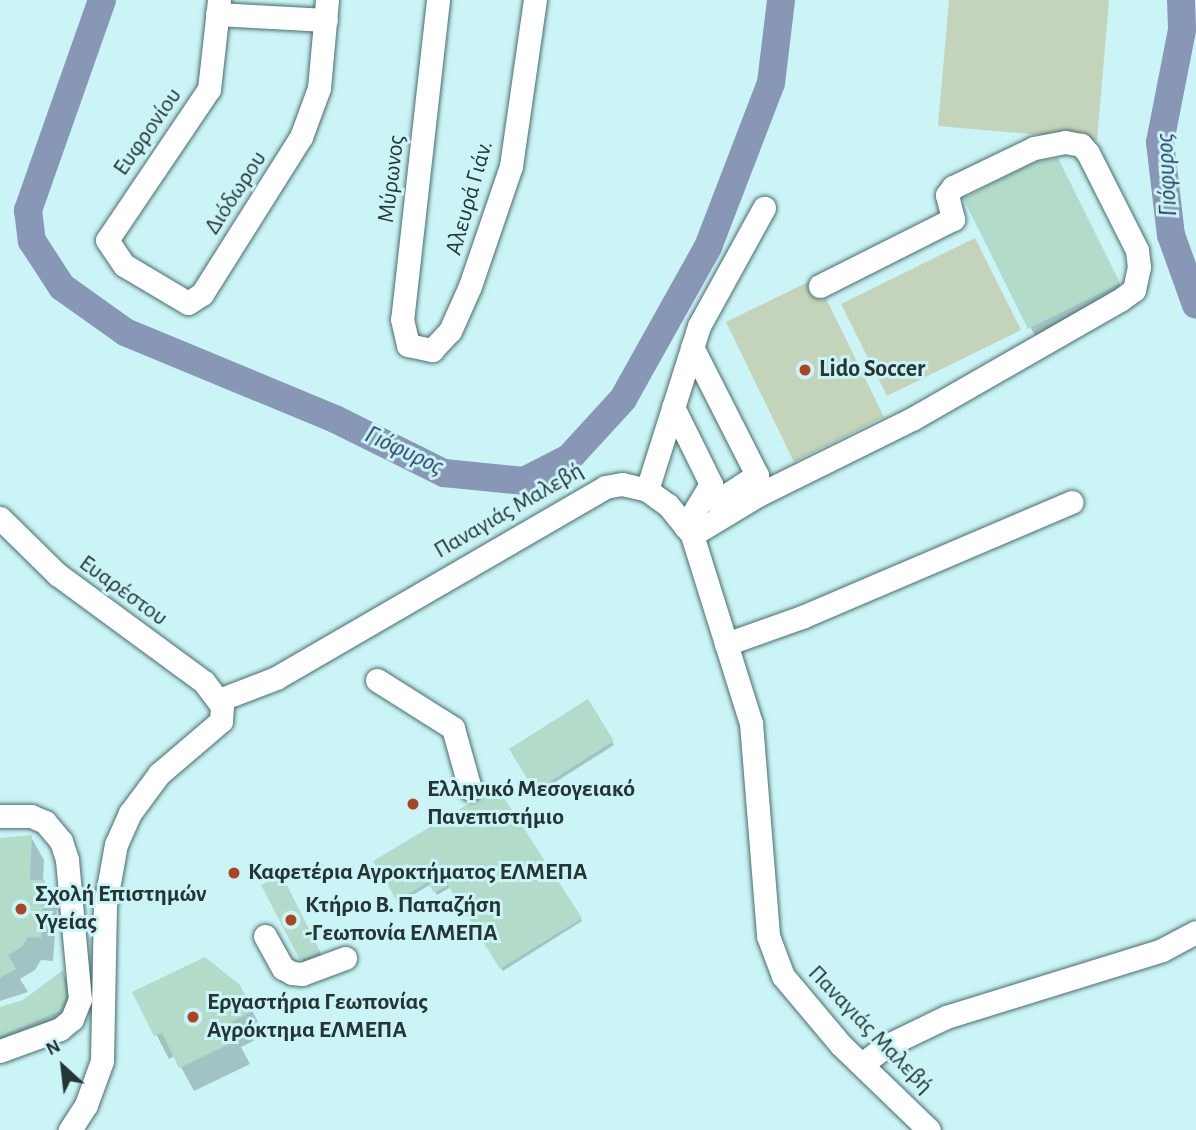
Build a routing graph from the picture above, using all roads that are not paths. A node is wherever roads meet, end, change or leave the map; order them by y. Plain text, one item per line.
1 (438, 0) edge
2 (535, 0) edge
3 (218, 7) edge
4 (327, 10) edge
5 (764, 208) dead end
6 (107, 245) joint
7 (820, 286) dead end
8 (692, 347) junction
9 (426, 350) joint
10 (673, 407) junction
11 (711, 484) junction
12 (647, 490) junction
13 (1071, 502) dead end
14 (0, 518) edge
15 (689, 531) junction
16 (726, 644) junction
17 (376, 680) dead end
18 (219, 700) junction
19 (470, 789) dead end
20 (0, 816) edge
21 (71, 901) junction
22 (105, 905) junction
23 (1196, 932) edge
24 (265, 936) dead end
25 (345, 958) dead end
26 (0, 1051) edge
27 (862, 1064) junction
28 (70, 1130) edge
29 (929, 1130) edge

1 - 9 street, Μύρωνος
2 - 9 street, Αλευρά Γιάν.
3 - 4 street
3 - 6 street, Ευφρονίου
4 - 6 street, Διόδωρου
5 - 8 street
7 - 15 street
8 - 10 street
8 - 11 street
10 - 11 street
10 - 12 street
11 - 15 street
12 - 15 street, Παναγιάς Μαλεβή
12 - 18 street, Παναγιάς Μαλεβή
13 - 16 street
14 - 18 street, Ευαρέστου
15 - 16 street, Παναγιάς Μαλεβή
16 - 27 street, Παναγιάς Μαλεβή
17 - 19 street
18 - 22 street
20 - 21 street
21 - 22 street
21 - 26 street
22 - 28 street
23 - 27 street
24 - 25 street
27 - 29 street, Παναγιάς Μαλεβή

